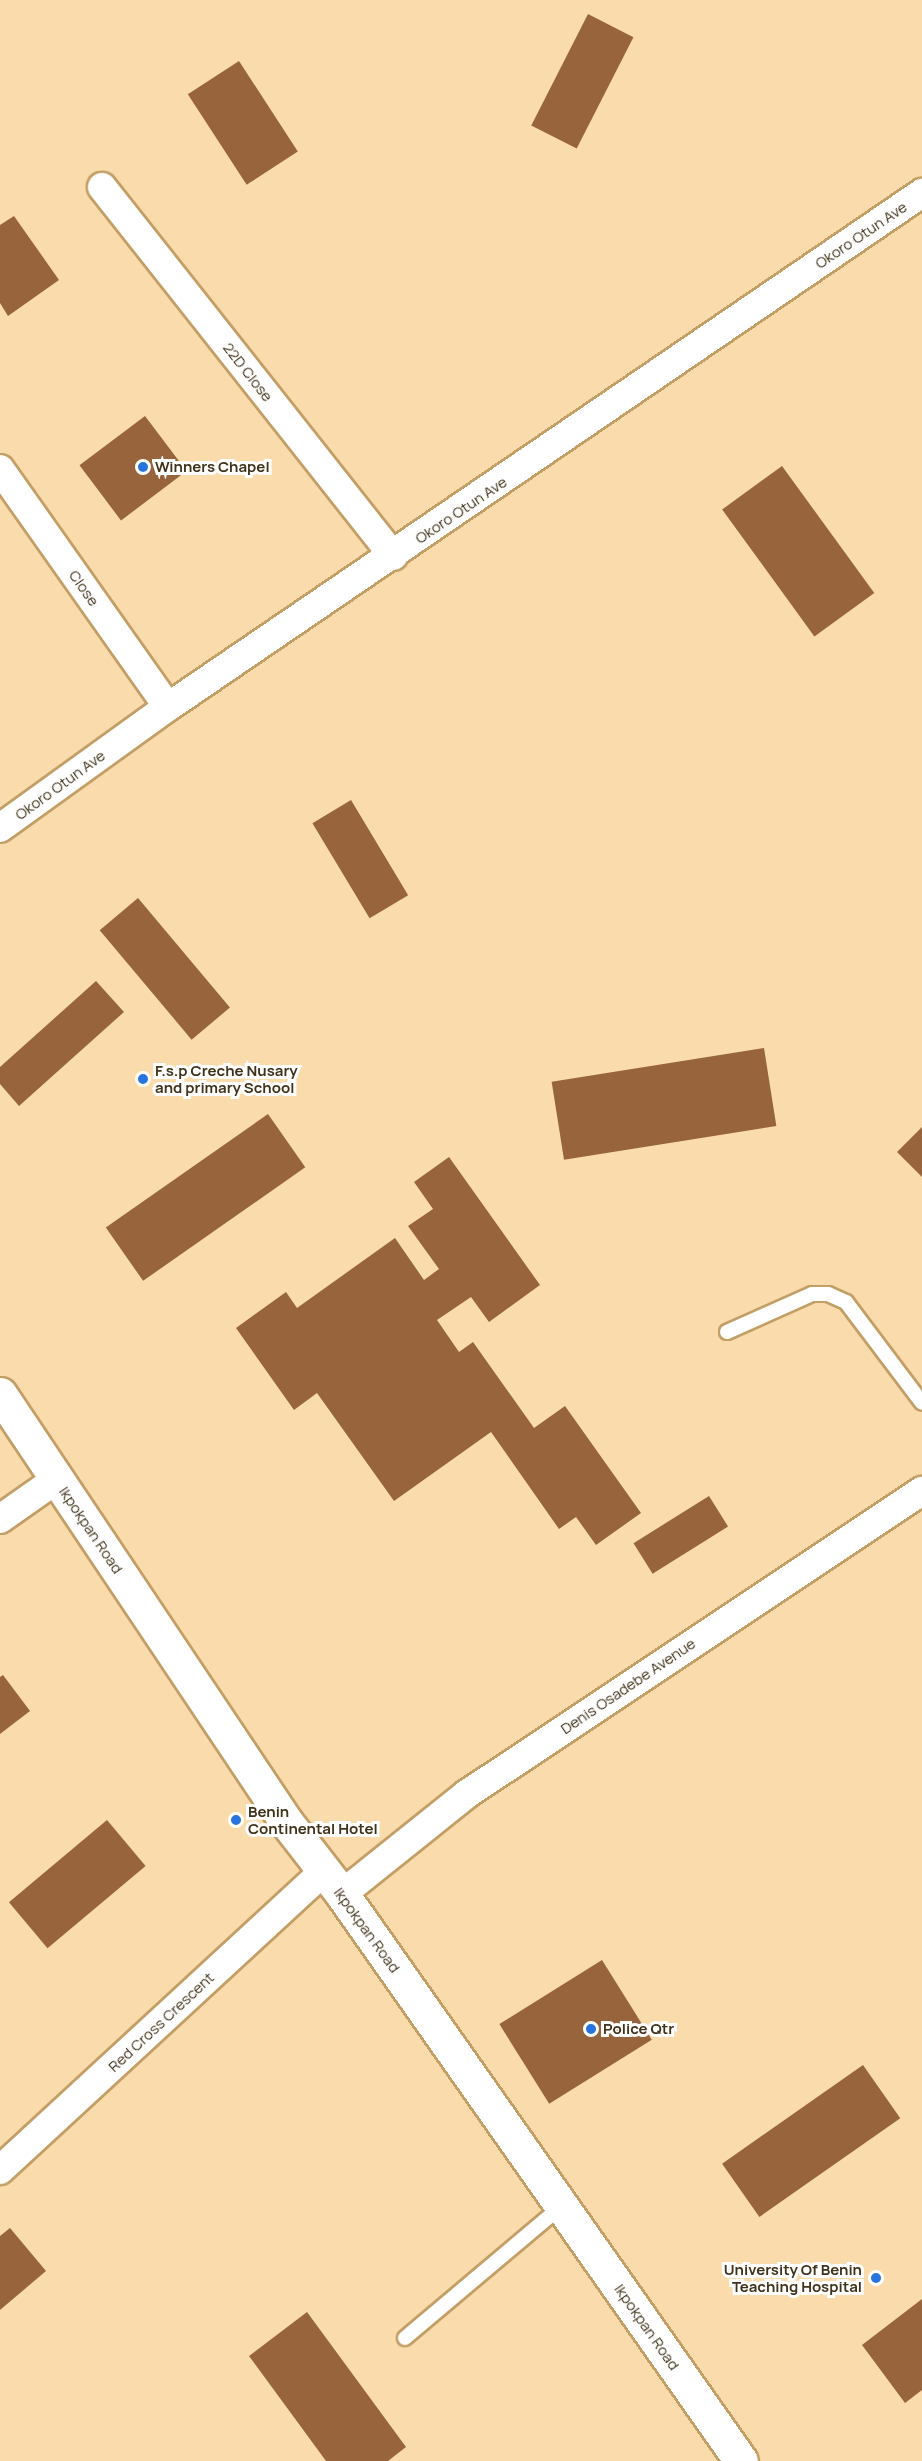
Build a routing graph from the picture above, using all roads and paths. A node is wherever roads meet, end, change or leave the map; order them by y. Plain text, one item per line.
1 (102, 187) dead end
2 (922, 193) edge
3 (0, 469) edge
4 (393, 556) junction
5 (168, 707) junction
6 (0, 828) edge
7 (727, 1332) dead end
8 (0, 1394) edge
9 (922, 1403) edge
10 (57, 1479) junction
11 (922, 1491) edge
12 (0, 1519) edge
13 (332, 1883) junction
14 (0, 2170) edge
15 (562, 2206) junction
16 (405, 2338) dead end
17 (741, 2461) edge

1 - 4 street, 22D Close
2 - 4 street, Okoro Otun Ave
3 - 5 street, Close
4 - 5 street, Okoro Otun Ave
5 - 6 street, Okoro Otun Ave
7 - 9 lane
8 - 10 street, Ikpokpan Road
10 - 12 street
10 - 13 street, Ikpokpan Road
11 - 13 street, Denis Osadebe Avenue
13 - 14 street, Red Cross Crescent
13 - 15 street, Ikpokpan Road
15 - 16 lane
15 - 17 street, Ikpokpan Road

